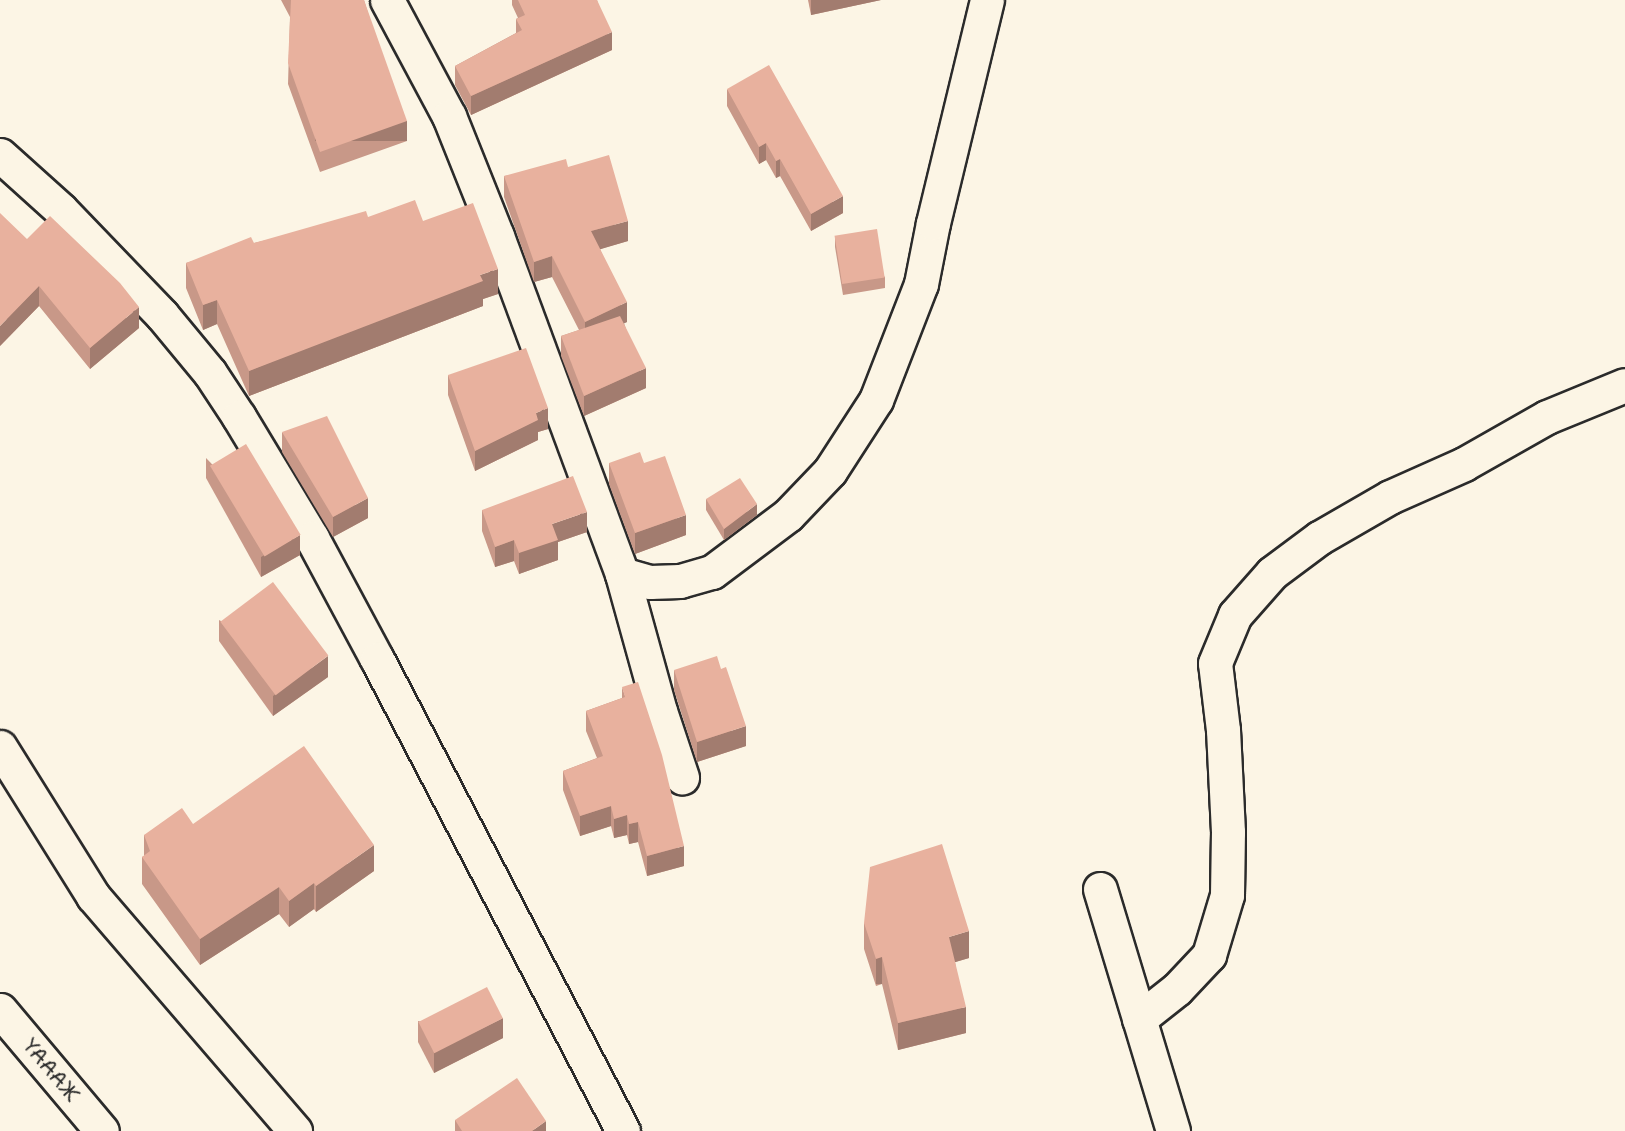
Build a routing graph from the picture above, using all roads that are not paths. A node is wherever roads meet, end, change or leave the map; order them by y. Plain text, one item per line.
1 (387, 0) edge
2 (987, 0) edge
3 (0, 155) edge
4 (1625, 385) edge
5 (622, 574) junction
6 (0, 747) edge
7 (682, 777) dead end
8 (1100, 890) dead end
9 (0, 1010) edge
10 (1139, 1019) junction
11 (102, 1131) edge
12 (295, 1131) edge
13 (623, 1131) edge
14 (1173, 1131) edge

1 - 5 main road
2 - 5 main road
3 - 13 main road
4 - 10 main road
5 - 7 main road
6 - 12 main road
8 - 10 main road
9 - 11 main road, ҮАААЖ
10 - 14 main road

